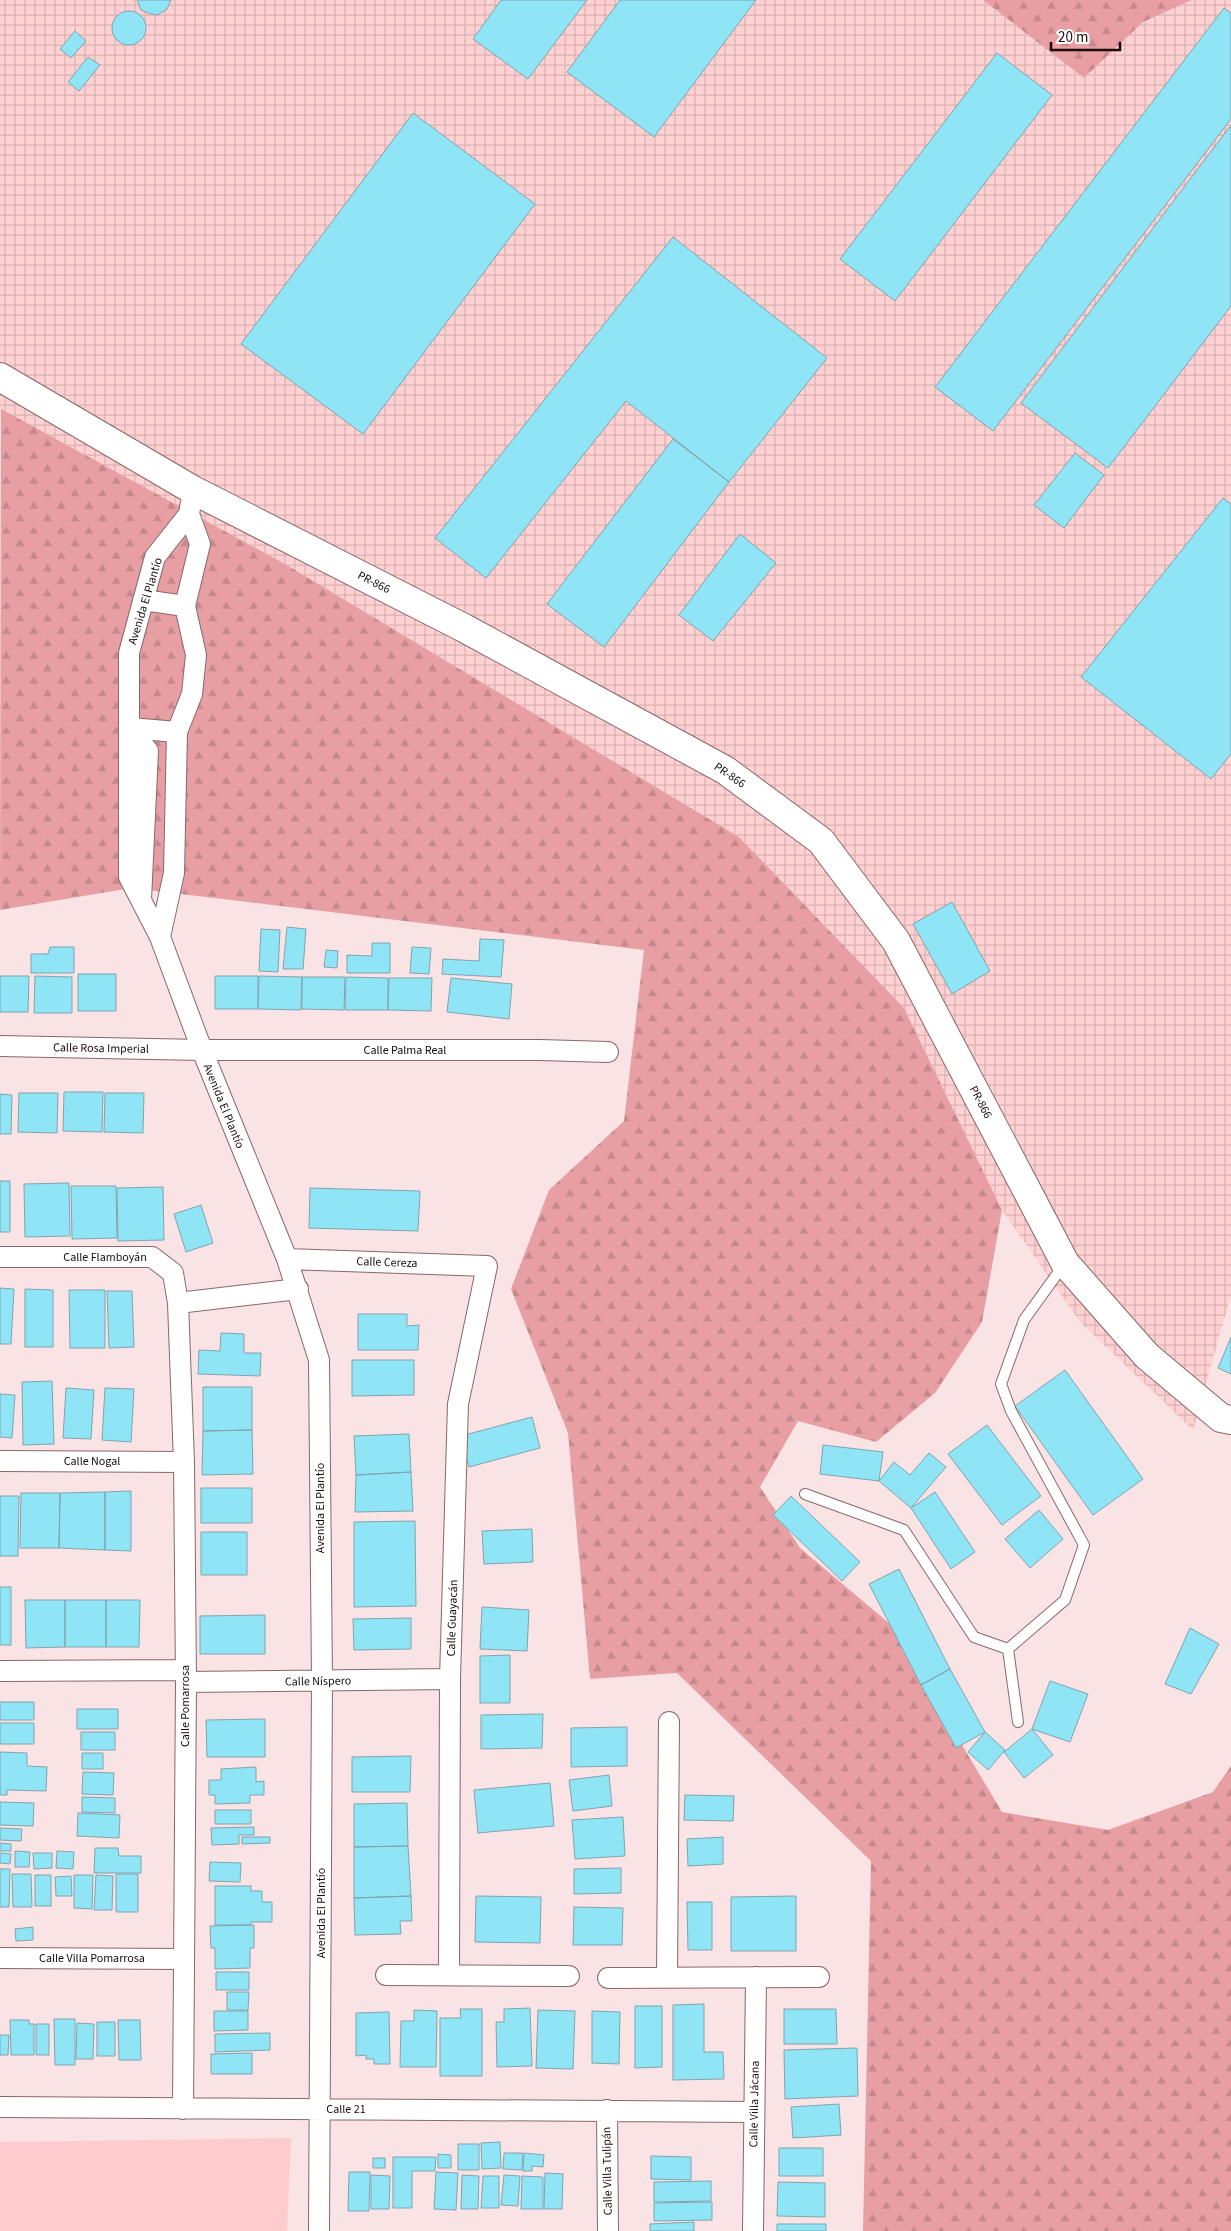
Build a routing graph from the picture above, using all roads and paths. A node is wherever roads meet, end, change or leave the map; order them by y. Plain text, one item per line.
1 (0, 377) edge
2 (191, 502) junction
3 (144, 600) junction
4 (185, 606) junction
5 (130, 728) junction
6 (177, 732) junction
7 (160, 937) junction
8 (0, 1046) edge
9 (202, 1050) junction
10 (608, 1052) dead end
11 (0, 1257) edge
12 (286, 1259) junction
13 (1065, 1263) junction
14 (487, 1266) joint
15 (298, 1289) junction
16 (178, 1303) junction
17 (1231, 1420) edge
18 (0, 1461) edge
19 (184, 1462) junction
20 (805, 1494) dead end
21 (1008, 1649) junction
22 (0, 1671) edge
23 (186, 1676) junction
24 (450, 1679) junction
25 (322, 1681) junction
26 (669, 1722) dead end
27 (1018, 1722) dead end
28 (0, 1958) edge
29 (184, 1958) junction
30 (449, 1974) junction
31 (386, 1975) dead end
32 (569, 1976) dead end
33 (667, 1977) junction
34 (756, 1977) junction
35 (819, 1977) dead end
36 (608, 1978) dead end
37 (0, 2107) edge
38 (183, 2109) junction
39 (320, 2109) junction
40 (607, 2110) junction
41 (754, 2112) junction
42 (319, 2231) edge
43 (608, 2231) edge
44 (753, 2231) edge

1 - 2 street, PR-866 / PR-866
2 - 3 street, Avenida El Plantío
2 - 4 street
2 - 13 street, PR-866 / PR-866
3 - 4 street
3 - 5 street, Avenida El Plantío
4 - 6 street
5 - 6 street
5 - 7 street, Avenida El Plantío
6 - 7 street
7 - 9 street, Avenida El Plantío
8 - 9 street, Calle Rosa Imperial
9 - 10 street, Calle Palma Real
9 - 12 street, Avenida El Plantío
11 - 16 street, Calle Flamboyán
12 - 14 street, Calle Cereza
12 - 15 street, Avenida El Plantío
13 - 17 street, PR-866 / PR-866
13 - 21 lane
14 - 24 street, Calle Guayacán
15 - 16 street
15 - 25 street, Avenida El Plantío
16 - 19 street, Calle Pomarrosa
18 - 19 street, Calle Nogal
19 - 23 street, Calle Pomarrosa
20 - 21 lane
21 - 27 lane
22 - 23 street, Calle Níspero
23 - 25 street, Calle Níspero
23 - 29 street, Calle Pomarrosa
24 - 25 street, Calle Níspero
24 - 30 street, Calle Guayacán
25 - 39 street, Avenida El Plantío
26 - 33 street
28 - 29 street, Calle Villa Pomarrosa
29 - 38 street, Calle Pomarrosa
30 - 31 street
30 - 32 street
33 - 34 street
33 - 36 street
34 - 35 street
34 - 41 street, Calle Villa Jácana
37 - 38 street
38 - 39 street
39 - 40 street, Calle 21
39 - 42 street, Avenida El Plantío
40 - 41 street, Calle 21
40 - 43 street, Calle Villa Tulipán
41 - 44 street, Calle Villa Jácana

